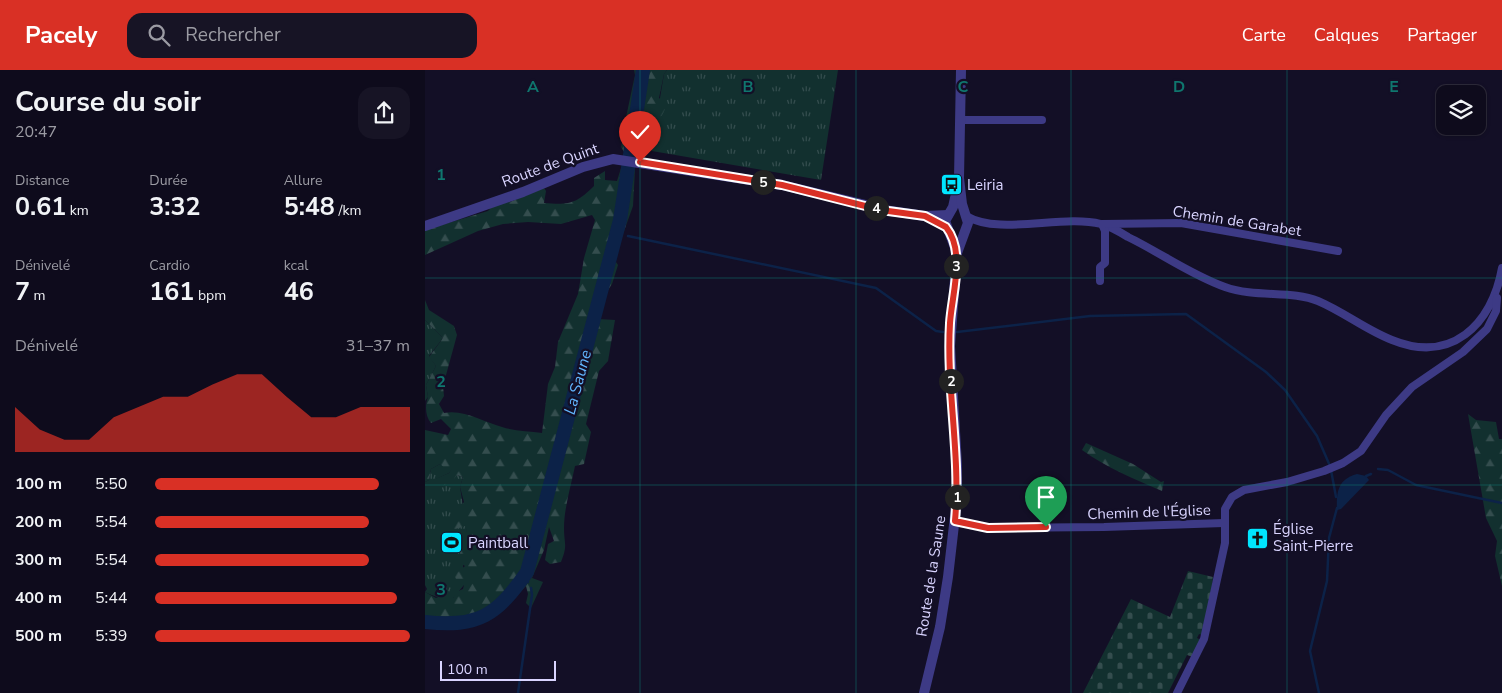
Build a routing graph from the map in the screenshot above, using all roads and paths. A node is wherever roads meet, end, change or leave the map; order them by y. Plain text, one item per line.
1 (961, 70) edge
2 (961, 120) junction
3 (1042, 120) dead end
4 (959, 178) junction
5 (949, 214) junction
6 (966, 215) junction
7 (925, 216) junction
8 (984, 223) junction
9 (1102, 224) junction
10 (425, 226) edge
11 (948, 229) junction
12 (965, 229) junction
13 (1337, 251) dead end
14 (957, 254) junction
15 (1502, 268) edge
16 (1100, 281) dead end
17 (1498, 291) junction
18 (955, 521) junction
19 (1224, 523) junction
20 (924, 693) edge
21 (1177, 693) edge

1 - 2 street
2 - 3 street
2 - 4 street
4 - 5 street
4 - 6 street
5 - 6 street
5 - 7 street, Route de Quint
5 - 11 street
6 - 8 street, Chemin de Garabet
6 - 12 street
7 - 10 street, Route de Quint
7 - 11 street, Route de Quint
8 - 9 street, Chemin de Garabet
8 - 12 street, Chemin de Garabet
9 - 13 street, Chemin de Garabet
9 - 16 street
9 - 17 street, Chemin de Garabet
11 - 12 street
11 - 14 street, Route de la Saune
12 - 14 street, Route de la Saune
14 - 18 street, Route de la Saune
15 - 17 street, Chemin de Garabet
17 - 19 street
18 - 19 street, Chemin de l'Église
18 - 20 street, Route de la Saune
19 - 21 street

